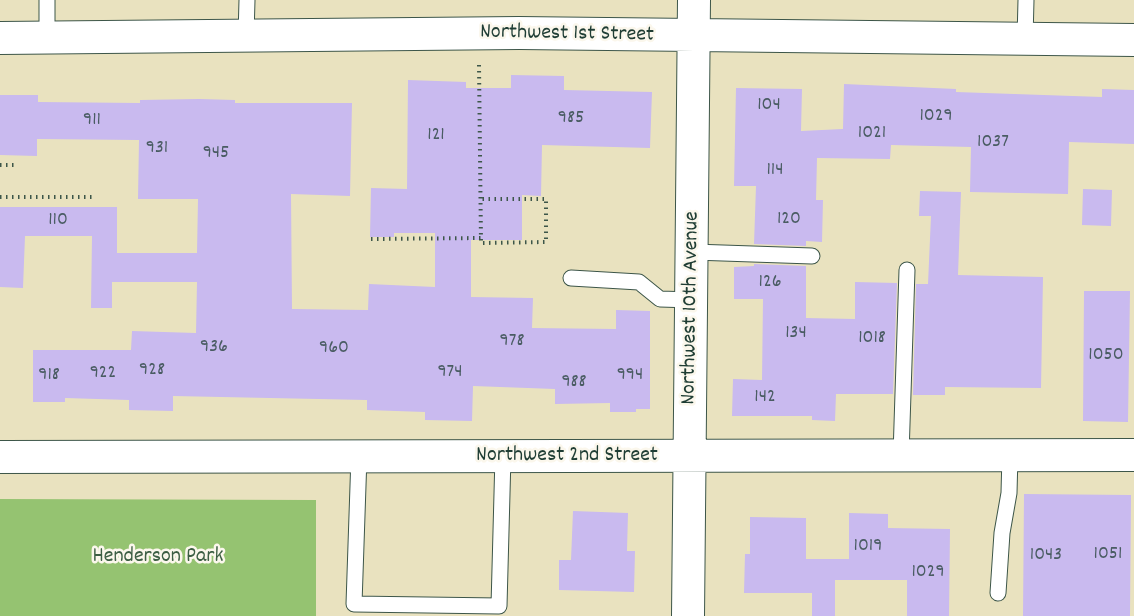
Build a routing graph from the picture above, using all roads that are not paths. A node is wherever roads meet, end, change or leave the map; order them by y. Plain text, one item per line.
1 (47, 0) edge
2 (247, 0) edge
3 (694, 0) edge
4 (1026, 0) edge
5 (246, 36) junction
6 (694, 37) junction
7 (0, 38) edge
8 (47, 38) junction
9 (1025, 39) junction
10 (1134, 40) edge
11 (693, 252) junction
12 (812, 256) dead end
13 (907, 270) dead end
14 (571, 278) dead end
15 (692, 300) junction
16 (901, 455) junction
17 (1010, 455) junction
18 (1134, 455) edge
19 (359, 456) junction
20 (503, 456) junction
21 (0, 457) edge
22 (689, 457) junction
23 (998, 593) dead end
24 (688, 616) edge

1 - 8 lane
2 - 5 lane
3 - 6 street, Northwest 10th Avenue
4 - 9 lane
5 - 6 street, Northwest 1st Street
5 - 8 street, Northwest 1st Street
6 - 9 street, Northwest 1st Street
6 - 11 street, Northwest 10th Avenue
7 - 8 street, Northwest 1st Street
9 - 10 street, Northwest 1st Street
11 - 12 lane
11 - 15 street, Northwest 10th Avenue
13 - 16 lane
14 - 15 lane
15 - 22 street, Northwest 10th Avenue
16 - 17 street, Northwest 2nd Street
16 - 22 street, Northwest 2nd Street
17 - 18 street, Northwest 2nd Street
17 - 23 lane
19 - 20 street, Northwest 2nd Street
19 - 20 lane
19 - 21 street, Northwest 2nd Street
20 - 22 street, Northwest 2nd Street
22 - 24 street, Northwest 10th Avenue

